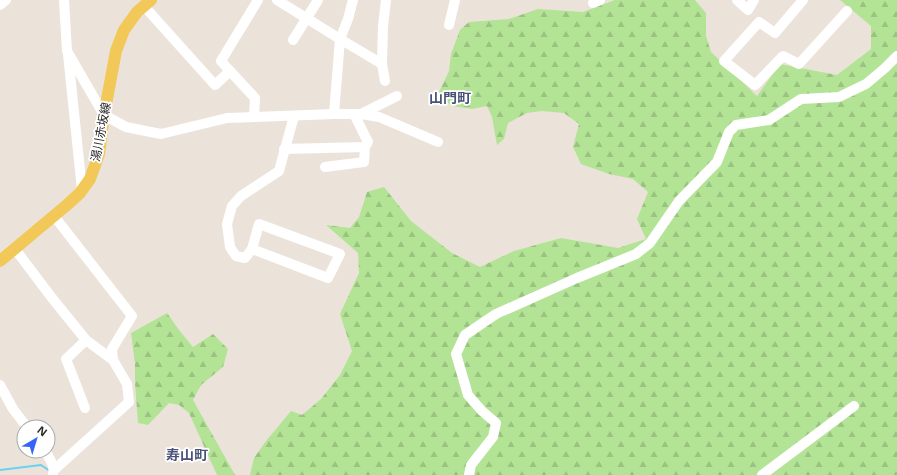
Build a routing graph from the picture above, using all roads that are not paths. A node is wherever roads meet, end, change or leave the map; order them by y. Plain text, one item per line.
1 (6, 0) edge
2 (64, 0) edge
3 (258, 0) edge
4 (277, 0) edge
5 (318, 0) edge
6 (353, 0) edge
7 (386, 0) edge
8 (455, 0) edge
9 (736, 0) edge
10 (754, 0) edge
11 (803, 0) edge
12 (147, 3) edge
13 (0, 5) edge
14 (847, 11) dead end
15 (307, 18) junction
16 (449, 25) dead end
17 (340, 39) junction
18 (293, 40) dead end
19 (67, 51) junction
20 (897, 56) edge
21 (382, 64) junction
22 (230, 71) junction
23 (385, 81) dead end
24 (397, 96) dead end
25 (334, 114) junction
26 (357, 114) junction
27 (104, 115) junction
28 (294, 116) junction
29 (254, 117) junction
30 (438, 142) dead end
31 (364, 147) junction
32 (284, 150) junction
33 (325, 167) dead end
34 (82, 190) junction
35 (54, 216) junction
36 (15, 249) junction
37 (252, 249) junction
38 (0, 261) edge
39 (86, 340) junction
40 (113, 360) junction
41 (0, 385) edge
42 (854, 406) dead end
43 (85, 408) dead end
44 (21, 419) edge
45 (49, 459) edge
46 (53, 472) edge
47 (469, 475) edge
48 (762, 475) edge

1 - 13 street
2 - 19 street
3 - 22 street
4 - 15 street
5 - 15 street
6 - 17 street
7 - 21 street
8 - 16 street
9 - 10 street
11 - 14 street
12 - 22 street
12 - 27 main road, 湯川赤坂線
15 - 17 street
15 - 18 street
17 - 21 street
17 - 25 street
19 - 27 street
19 - 34 street
20 - 47 street
21 - 23 street
22 - 29 street
24 - 26 street
25 - 26 street
25 - 28 street
26 - 30 street
26 - 31 street
27 - 29 street
27 - 34 main road, 湯川赤坂線
28 - 29 street
28 - 32 street
31 - 32 street
31 - 33 street
32 - 37 street
34 - 35 main road, 湯川赤坂線
35 - 36 main road, 湯川赤坂線
35 - 40 street
36 - 38 main road, 湯川赤坂線
36 - 39 street
37 - 37 street
39 - 40 street
39 - 43 street
40 - 46 street
41 - 44 street
42 - 48 street
45 - 46 street

